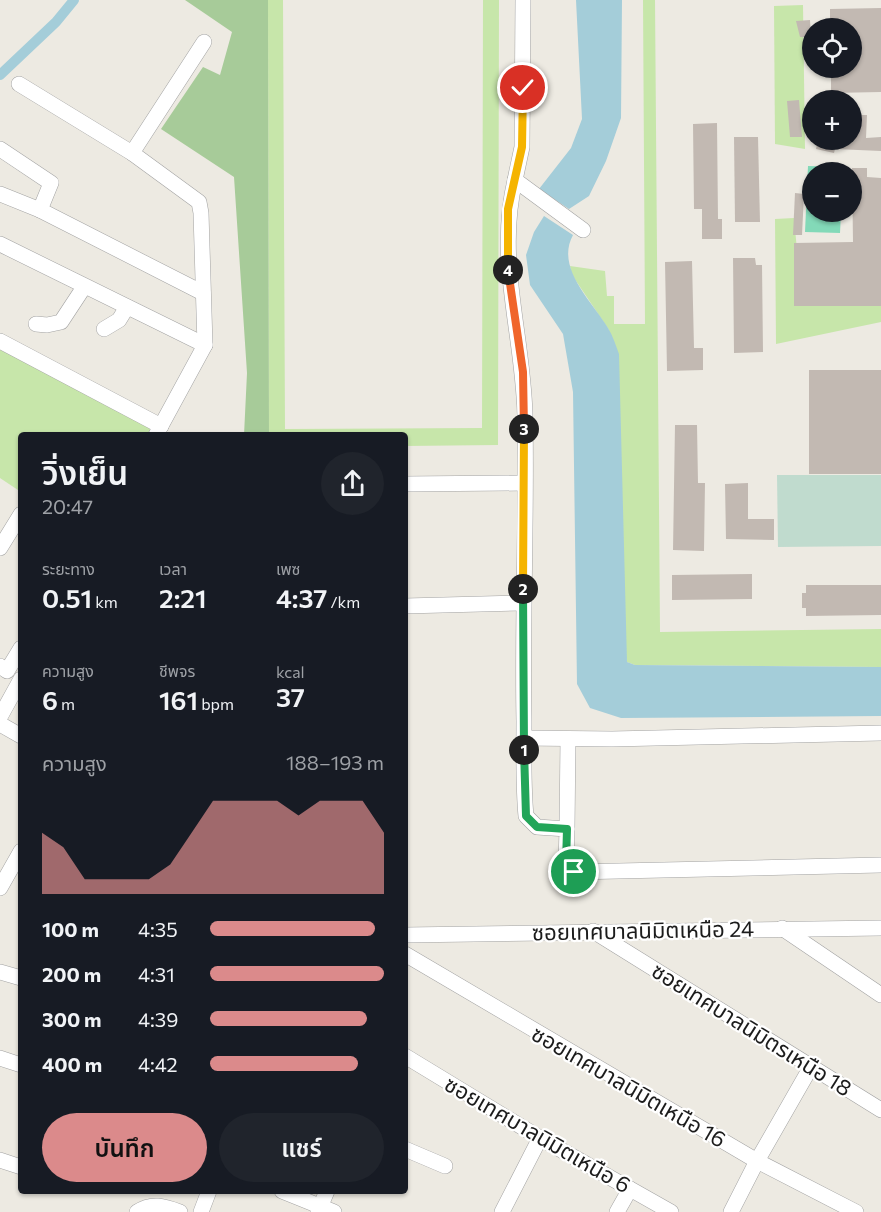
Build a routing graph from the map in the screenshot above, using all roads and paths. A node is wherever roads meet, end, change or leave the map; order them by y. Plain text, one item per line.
1 (523, 0) edge
2 (204, 42) dead end
3 (19, 84) dead end
4 (0, 149) edge
5 (132, 153) junction
6 (515, 180) junction
7 (0, 194) edge
8 (40, 210) junction
9 (583, 230) dead end
10 (0, 244) edge
11 (84, 287) junction
12 (203, 293) junction
13 (127, 307) junction
14 (36, 324) dead end
15 (104, 328) dead end
16 (0, 341) edge
17 (205, 345) junction
18 (158, 431) edge
19 (524, 483) junction
20 (408, 484) edge
21 (18, 519) edge
22 (0, 548) edge
23 (522, 603) junction
24 (408, 606) edge
25 (18, 653) edge
26 (0, 666) edge
27 (18, 684) edge
28 (0, 717) edge
29 (0, 724) edge
30 (881, 733) edge
31 (18, 734) edge
32 (524, 738) junction
33 (568, 739) junction
34 (567, 829) junction
35 (18, 856) edge
36 (881, 865) edge
37 (0, 888) edge
38 (782, 928) junction
39 (881, 928) edge
40 (592, 930) junction
41 (408, 935) edge
42 (408, 956) edge
43 (0, 972) edge
44 (18, 977) edge
45 (881, 995) edge
46 (0, 1058) edge
47 (408, 1058) edge
48 (18, 1064) edge
49 (812, 1065) junction
50 (881, 1110) edge
51 (540, 1138) junction
52 (408, 1150) edge
53 (0, 1160) edge
54 (757, 1161) junction
55 (18, 1166) edge
56 (445, 1166) dead end
57 (630, 1189) junction
58 (208, 1194) edge
59 (289, 1194) edge
60 (327, 1194) edge
61 (324, 1210) edge
62 (137, 1212) edge
63 (180, 1212) edge
64 (201, 1212) edge
65 (502, 1212) edge
66 (617, 1212) edge
67 (671, 1212) edge
68 (731, 1212) edge
69 (856, 1212) edge

1 - 6 street
2 - 5 street
3 - 5 street
4 - 8 street
5 - 12 street
6 - 9 street
6 - 19 street
7 - 8 street
8 - 12 street
10 - 11 street
11 - 13 street
11 - 14 street
12 - 17 street
13 - 15 street
13 - 17 street
16 - 18 street
17 - 18 street
19 - 20 street
19 - 23 street
21 - 22 street
23 - 24 street
23 - 32 street
25 - 26 street
27 - 28 street
29 - 31 street
30 - 33 street
32 - 33 street
32 - 34 street
33 - 34 street
34 - 36 street
35 - 37 street
38 - 39 street, ซอยเทศบาลนิมิตเหนือ 24
38 - 40 street, ซอยเทศบาลนิมิตเหนือ 24
38 - 45 street
40 - 41 street, ซอยเทศบาลนิมิตเหนือ 24
40 - 49 street, ซอยเทศบาลนิมิตรเหนือ 18
42 - 54 street, ซอยเทศบาลนิมิตเหนือ 16
43 - 44 street
46 - 48 street
47 - 51 street, ซอยเทศบาลนิมิตเหนือ 6
49 - 50 street, ซอยเทศบาลนิมิตรเหนือ 18
49 - 54 street
51 - 57 street, ซอยเทศบาลนิมิตเหนือ 6
51 - 65 street
52 - 56 street
53 - 55 street
54 - 68 street
54 - 69 street, ซอยเทศบาลนิมิตเหนือ 16
57 - 66 street
57 - 67 street, ซอยเทศบาลนิมิตเหนือ 6
58 - 64 street
59 - 61 street
60 - 61 street
62 - 63 street

